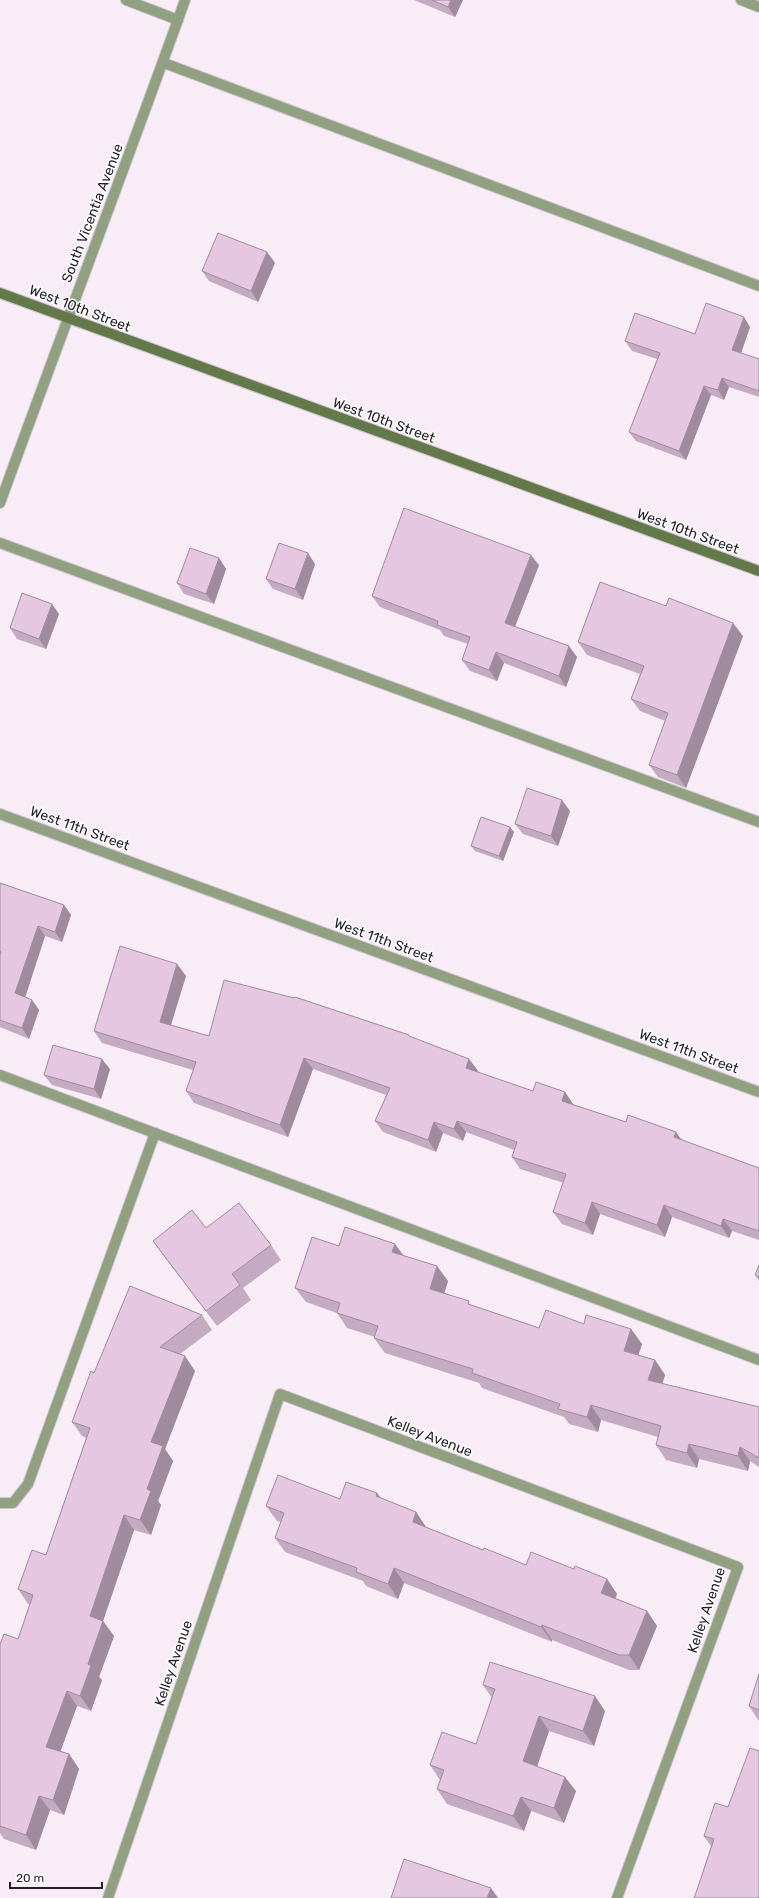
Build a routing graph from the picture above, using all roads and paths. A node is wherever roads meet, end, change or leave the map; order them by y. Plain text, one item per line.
1 (126, 0) edge
2 (185, 0) edge
3 (741, 0) edge
4 (759, 7) edge
5 (178, 20) junction
6 (164, 63) junction
7 (759, 286) edge
8 (0, 293) edge
9 (67, 319) junction
10 (0, 503) edge
11 (0, 543) edge
12 (759, 571) edge
13 (0, 814) edge
14 (759, 822) edge
15 (0, 1075) edge
16 (759, 1092) edge
17 (155, 1133) junction
18 (759, 1360) edge
19 (0, 1503) edge
20 (108, 1898) edge
21 (617, 1898) edge

1 - 5 street
2 - 5 street, South Vicentia Avenue
3 - 4 street
5 - 6 street, South Vicentia Avenue
6 - 7 street
6 - 9 street, South Vicentia Avenue
8 - 9 street, West 10th Street
9 - 10 street, South Vicentia Avenue
9 - 12 street, West 10th Street
11 - 14 street
13 - 16 street, West 11th Street
15 - 17 street
17 - 18 street
17 - 19 street
20 - 21 street, Kelley Avenue

